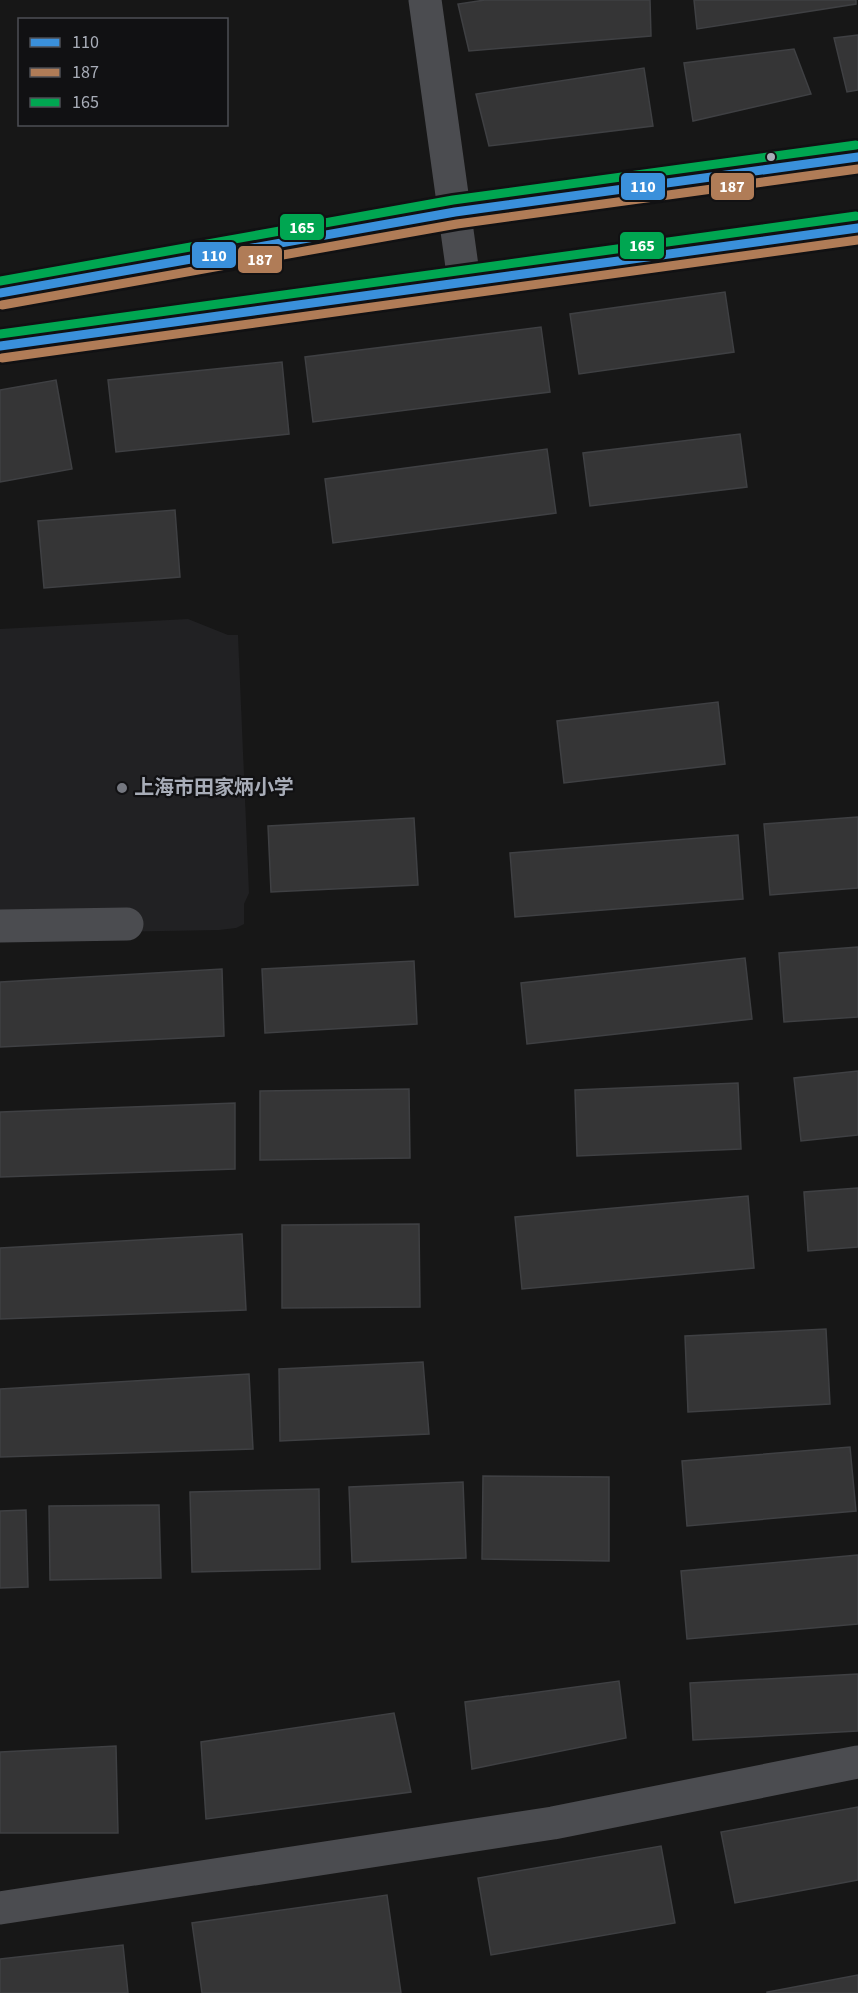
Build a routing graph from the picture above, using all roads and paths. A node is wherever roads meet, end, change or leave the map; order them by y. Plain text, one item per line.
1 (424, 0) edge
2 (858, 157) edge
3 (455, 212) junction
4 (858, 228) edge
5 (465, 281) junction
6 (0, 293) edge
7 (0, 346) edge
8 (127, 924) dead end
9 (0, 926) edge
10 (858, 1762) edge
11 (0, 1908) edge

1 - 3 street
2 - 3 main road
3 - 5 street
3 - 6 main road
4 - 5 main road
5 - 7 main road
8 - 9 street
10 - 11 street

